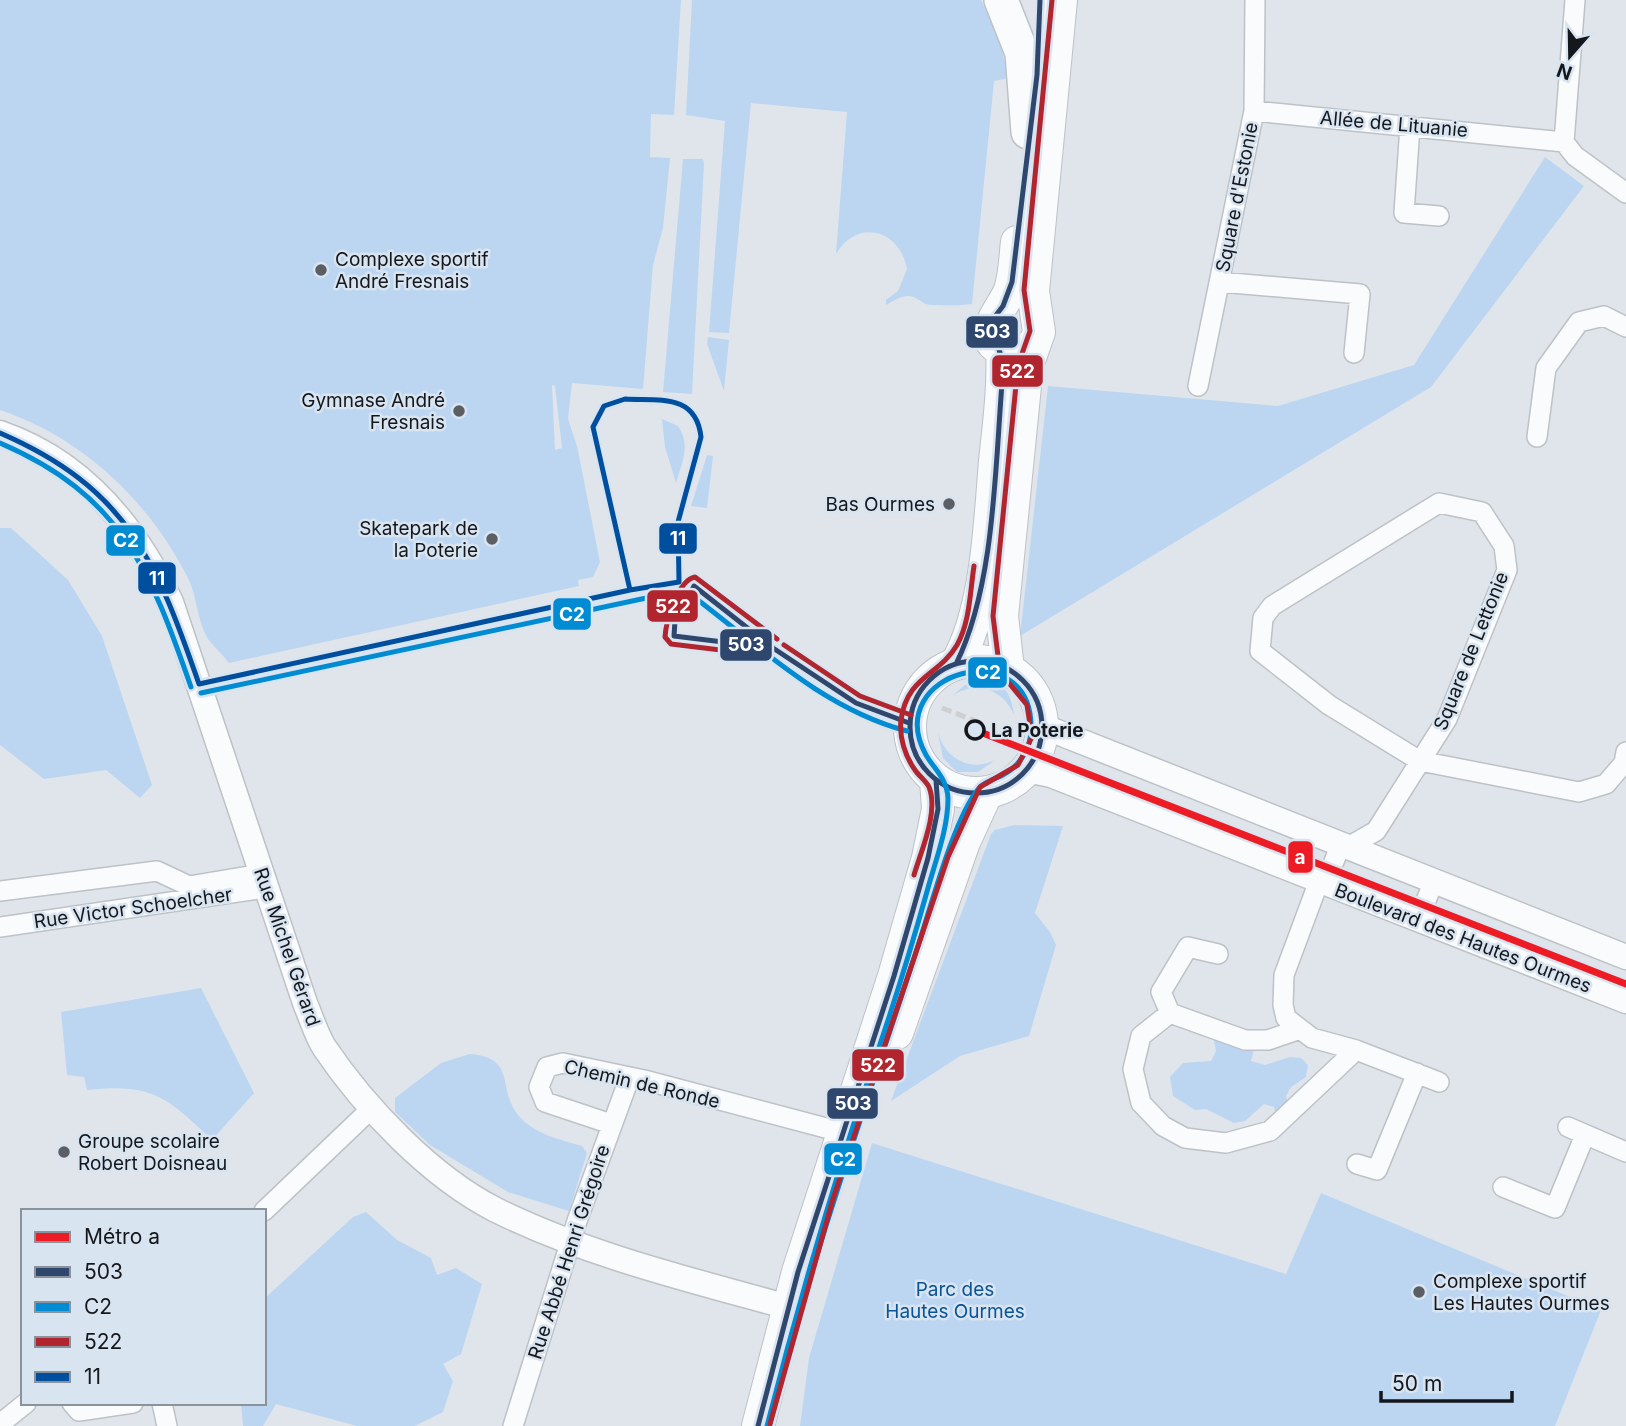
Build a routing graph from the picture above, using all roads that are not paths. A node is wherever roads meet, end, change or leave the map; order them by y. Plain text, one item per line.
1 (1001, 0) edge
2 (1040, 0) edge
3 (1061, 0) edge
4 (1255, 0) edge
5 (1575, 0) edge
6 (1254, 111) junction
7 (1410, 126) junction
8 (1028, 132) junction
9 (1564, 142) junction
10 (1626, 193) edge
11 (1438, 216) dead end
12 (1220, 282) junction
13 (1003, 306) junction
14 (1626, 327) edge
15 (1035, 329) junction
16 (1002, 349) junction
17 (1354, 353) dead end
18 (1198, 386) dead end
19 (0, 433) edge
20 (1536, 437) dead end
21 (956, 664) junction
22 (1008, 669) junction
23 (1042, 726) junction
24 (1626, 752) edge
25 (1420, 761) junction
26 (1026, 770) junction
27 (936, 780) junction
28 (987, 792) junction
29 (1376, 831) junction
30 (1344, 846) junction
31 (1390, 864) junction
32 (263, 881) junction
33 (1434, 881) junction
34 (1322, 883) junction
35 (0, 891) edge
36 (1418, 920) junction
37 (0, 927) edge
38 (1218, 954) dead end
39 (1626, 957) edge
40 (1626, 1001) edge
41 (1170, 1013) junction
42 (1300, 1029) junction
43 (1356, 1050) junction
44 (1418, 1073) junction
45 (629, 1079) junction
46 (1439, 1082) dead end
47 (372, 1108) junction
48 (611, 1124) junction
49 (841, 1132) junction
50 (1626, 1152) edge
51 (1357, 1164) dead end
52 (1503, 1188) dead end
53 (266, 1209) edge
54 (572, 1242) junction
55 (797, 1310) junction
56 (24, 1405) edge
57 (122, 1405) edge
58 (162, 1405) edge
59 (78, 1413) edge
60 (0, 1424) edge
61 (167, 1426) edge
62 (513, 1426) edge
63 (758, 1426) edge
64 (778, 1426) edge

1 - 8 highway
2 - 8 main road
3 - 15 main road
4 - 6 street
5 - 9 street
6 - 7 street, Allée de Lituanie
6 - 12 street, Square d'Estonie
7 - 9 street, Allée de Lituanie
7 - 11 street
8 - 13 main road
9 - 10 street
12 - 17 street, Square d'Estonie
12 - 18 street, Square d'Estonie
13 - 15 main road
13 - 16 main road
14 - 20 street
15 - 16 main road
15 - 22 main road
16 - 21 main road
19 - 32 street, Rue Michel Gérard
21 - 22 main road
21 - 27 main road
22 - 23 main road
23 - 26 main road
23 - 30 street
24 - 25 street
25 - 25 street, Square de Lettonie
25 - 29 street
26 - 28 main road
26 - 34 street, Boulevard des Hautes Ourmes
27 - 28 main road
27 - 49 main road
28 - 55 main road
29 - 30 street
29 - 31 street
30 - 31 street
30 - 34 street
31 - 33 street
32 - 35 street, Rue Victor Schoelcher
32 - 37 street, Rue Victor Schoelcher
32 - 47 street, Rue Michel Gérard
33 - 36 street
33 - 39 street
34 - 36 street, Boulevard des Hautes Ourmes
34 - 42 street
36 - 40 street, Boulevard des Hautes Ourmes
38 - 41 street
41 - 42 street
41 - 43 street
42 - 43 street
43 - 44 street
44 - 46 street
44 - 51 street
45 - 48 street, Rue Abbé Henri Grégoire
45 - 48 street, Chemin de Ronde
45 - 49 street, Chemin de Ronde
47 - 53 street
47 - 54 street, Rue Michel Gérard
48 - 54 street, Rue Abbé Henri Grégoire
49 - 55 main road
50 - 52 street
54 - 55 street, Rue Michel Gérard
54 - 62 street, Rue Abbé Henri Grégoire
55 - 63 main road
55 - 64 main road
56 - 60 street
57 - 59 street
58 - 61 street

